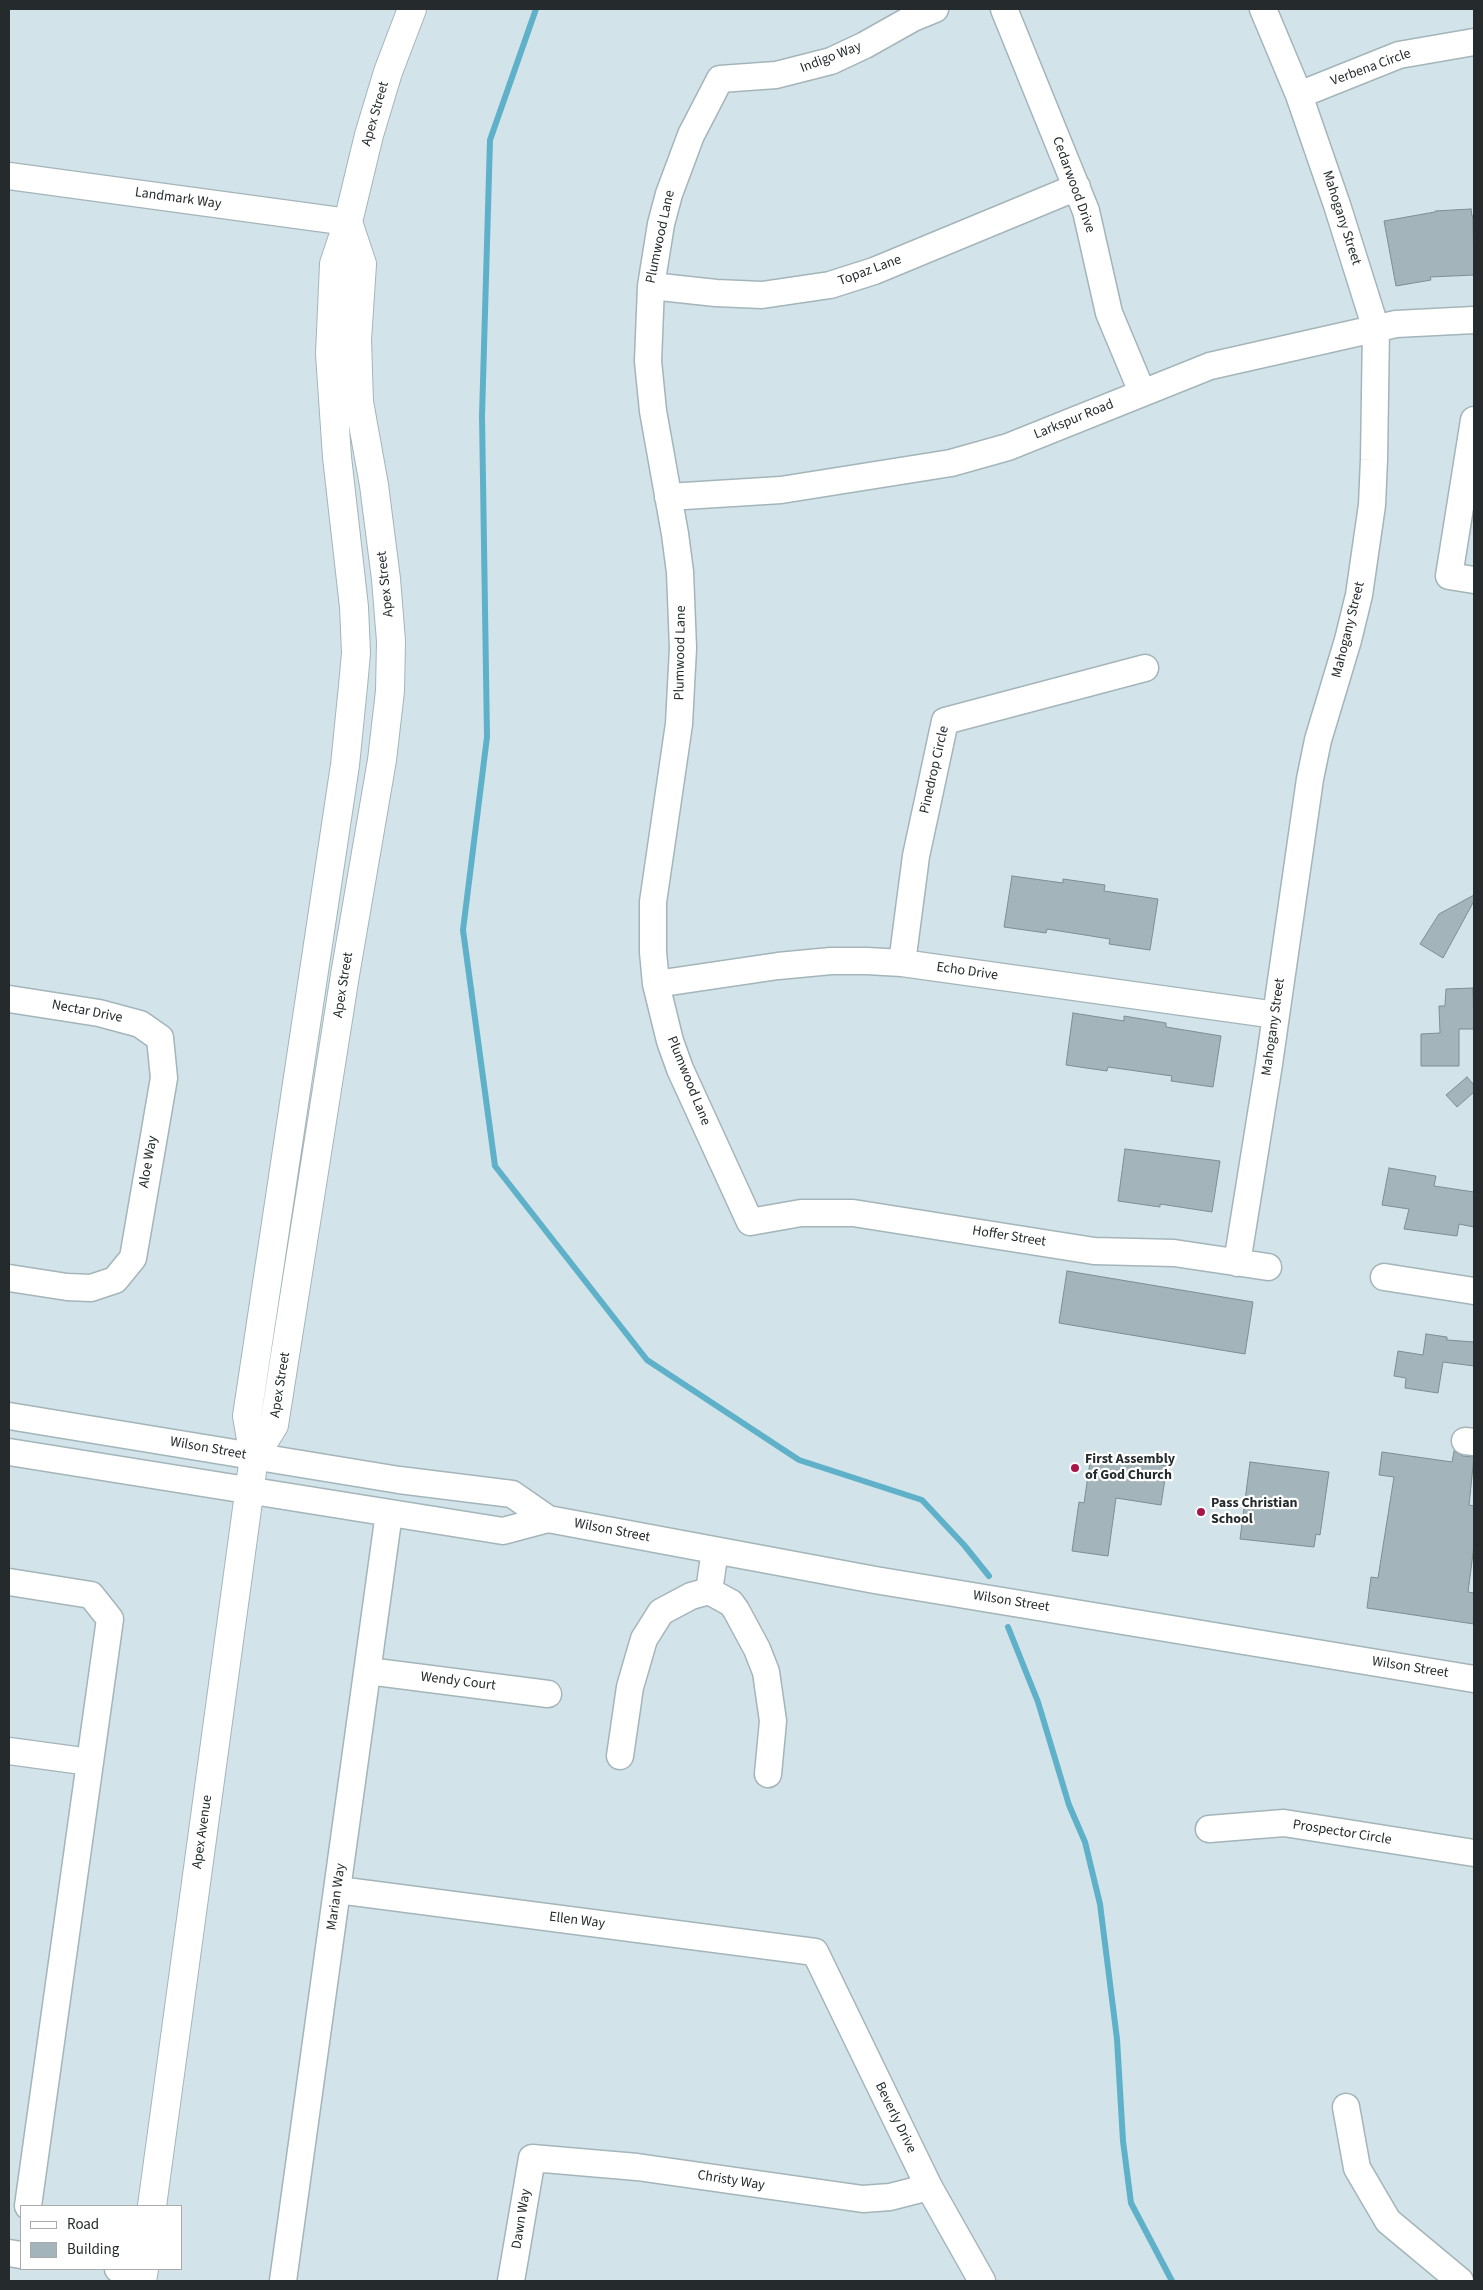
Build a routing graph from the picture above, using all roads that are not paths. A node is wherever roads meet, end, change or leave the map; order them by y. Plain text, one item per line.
1 (412, 9) edge
2 (935, 9) edge
3 (1004, 9) edge
4 (1263, 9) edge
5 (1474, 42) edge
6 (720, 79) joint
7 (1298, 95) junction
8 (9, 176) edge
9 (1077, 187) junction
10 (348, 222) junction
11 (651, 286) junction
12 (1474, 320) edge
13 (1376, 328) junction
14 (1142, 392) junction
15 (1474, 420) edge
16 (668, 497) junction
17 (1474, 580) edge
18 (1145, 668) dead end
19 (902, 963) junction
20 (656, 984) junction
21 (9, 998) edge
22 (1276, 1015) junction
23 (160, 1038) joint
24 (750, 1222) joint
25 (1237, 1262) junction
26 (1268, 1267) dead end
27 (1384, 1277) dead end
28 (9, 1278) edge
29 (1474, 1291) edge
30 (9, 1416) edge
31 (9, 1452) edge
32 (254, 1457) junction
33 (250, 1490) junction
34 (389, 1513) junction
35 (548, 1520) junction
36 (715, 1550) junction
37 (9, 1582) edge
38 (709, 1591) junction
39 (368, 1670) junction
40 (1474, 1679) edge
41 (548, 1694) dead end
42 (9, 1751) edge
43 (620, 1756) dead end
44 (90, 1762) junction
45 (768, 1774) dead end
46 (1209, 1829) dead end
47 (1474, 1854) edge
48 (338, 1890) junction
49 (815, 1952) joint
50 (1346, 2108) dead end
51 (532, 2158) joint
52 (928, 2187) junction
53 (28, 2205) edge
54 (152, 2205) edge
55 (1474, 2278) edge
56 (284, 2281) edge
57 (512, 2281) edge
58 (982, 2281) edge
59 (1460, 2281) edge
60 (1472, 2281) edge

1 - 10 main road, Apex Street
2 - 6 street, Indigo Way
3 - 9 street, Cedarwood Drive
4 - 7 street, Mahogany Street
5 - 7 street, Verbena Circle
6 - 11 street, Plumwood Lane
7 - 13 street, Mahogany Street
8 - 10 street, Landmark Way
9 - 11 street, Topaz Lane
9 - 14 street, Cedarwood Drive
10 - 32 main road, Apex Street
10 - 32 main road, Apex Street
11 - 16 street, Plumwood Lane
12 - 13 street, Larkspur Road
13 - 14 street, Larkspur Road
13 - 22 street, Mahogany Street
14 - 16 street, Larkspur Road
15 - 17 street
16 - 20 street, Plumwood Lane
18 - 19 street, Pinedrop Circle
19 - 20 street, Echo Drive
19 - 22 street, Echo Drive
20 - 24 street, Plumwood Lane
21 - 23 street, Nectar Drive
22 - 25 street, Mahogany Street
23 - 28 street, Aloe Way
24 - 25 street, Hoffer Street
25 - 26 street, Hoffer Street
27 - 29 street
30 - 32 street, Wilson Street
31 - 33 street, Wilson Street
32 - 33 main road, Apex Avenue
32 - 35 street, Wilson Street
33 - 34 street, Wilson Street
33 - 54 main road, Apex Avenue
34 - 35 street, Wilson Street
34 - 39 street, Marian Way
35 - 36 street, Wilson Street
36 - 38 street
36 - 40 street, Wilson Street
37 - 44 street
38 - 43 street
38 - 45 street
39 - 41 street, Wendy Court
39 - 48 street, Marian Way
42 - 44 street
44 - 53 street
46 - 47 street, Prospector Circle
48 - 49 street, Ellen Way
48 - 56 street, Marian Way
49 - 52 street, Beverly Drive
50 - 59 street
51 - 52 street, Christy Way
51 - 57 street, Dawn Way
52 - 58 street, Beverly Drive
55 - 60 street

